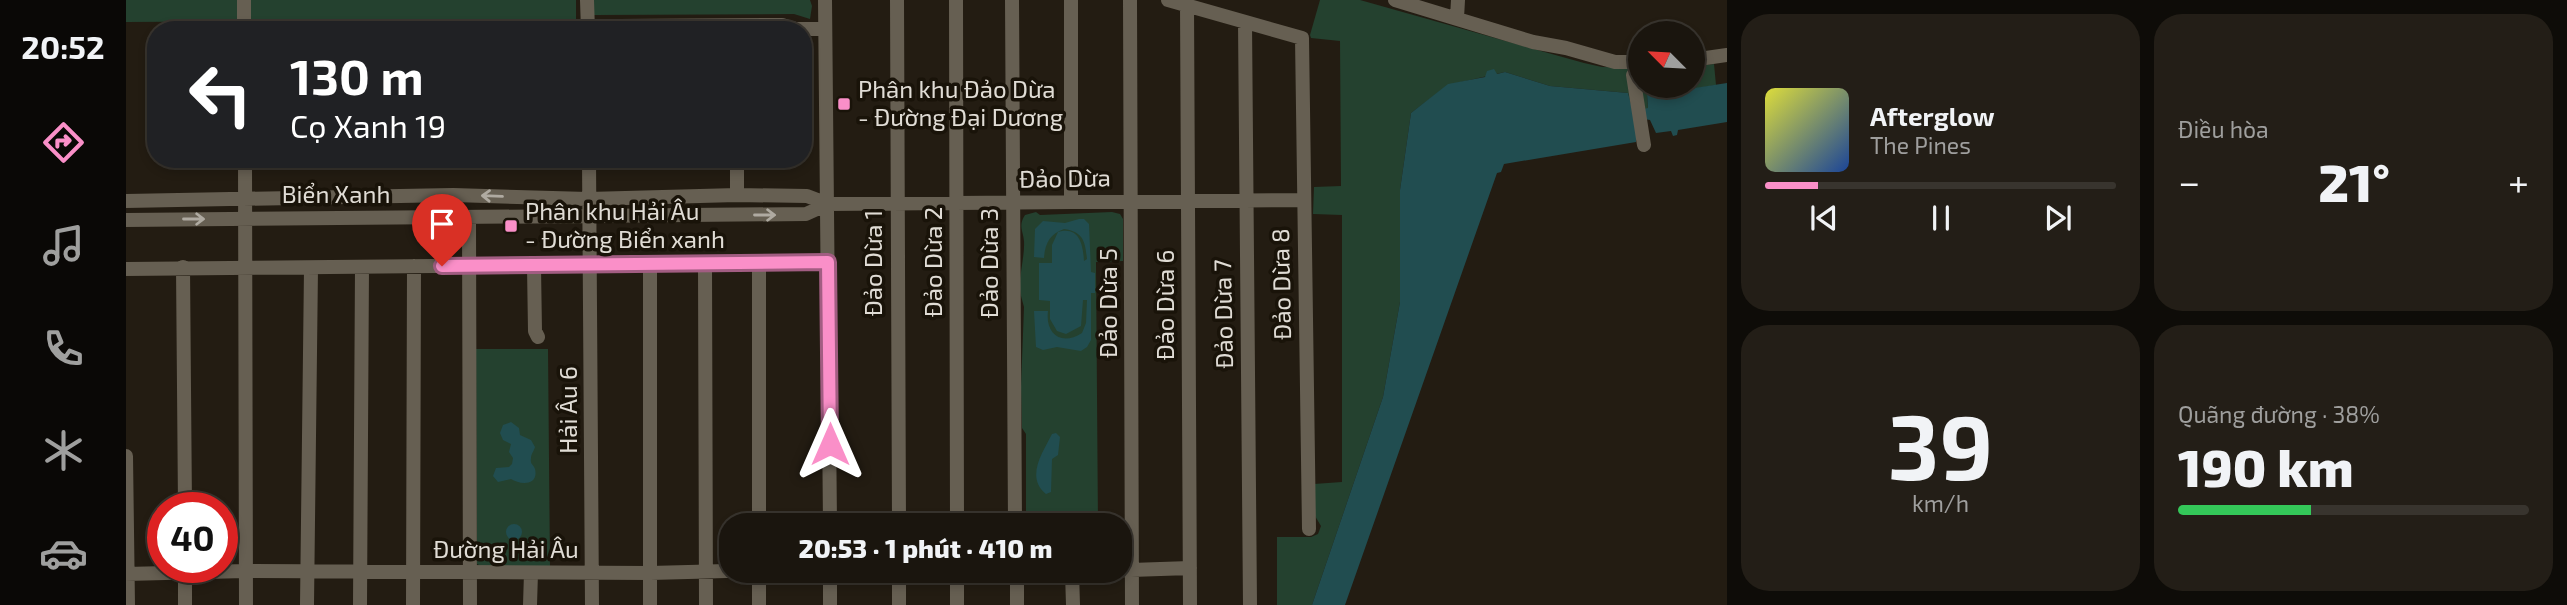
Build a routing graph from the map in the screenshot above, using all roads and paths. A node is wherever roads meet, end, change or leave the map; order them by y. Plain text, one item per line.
1 (244, 0) edge
2 (587, 0) edge
3 (825, 0) edge
4 (897, 0) edge
5 (956, 0) edge
6 (1012, 0) edge
7 (1071, 0) edge
8 (1130, 0) edge
9 (1168, 0) edge
10 (1395, 0) edge
11 (1458, 0) edge
12 (1188, 5) junction
13 (1457, 18) junction
14 (244, 21) edge
15 (588, 21) edge
16 (1245, 22) junction
17 (812, 29) edge
18 (825, 29) junction
19 (1727, 55) edge
20 (1705, 58) edge
21 (1628, 66) edge
22 (1638, 98) edge
23 (1644, 145) dead end
24 (245, 168) edge
25 (589, 168) edge
26 (737, 168) edge
27 (737, 195) junction
28 (245, 199) junction
29 (588, 199) junction
30 (1245, 200) junction
31 (1303, 200) junction
32 (126, 201) edge
33 (1071, 201) junction
34 (1131, 201) junction
35 (1188, 201) junction
36 (1013, 202) junction
37 (896, 203) junction
38 (957, 203) junction
39 (828, 204) junction
40 (588, 216) junction
41 (469, 217) junction
42 (245, 219) junction
43 (126, 220) edge
44 (828, 262) junction
45 (759, 263) junction
46 (650, 265) junction
47 (705, 265) junction
48 (414, 266) junction
49 (469, 266) junction
50 (591, 266) junction
51 (183, 267) junction
52 (362, 267) junction
53 (534, 267) junction
54 (245, 268) junction
55 (311, 268) junction
56 (126, 269) edge
57 (538, 337) dead end
58 (126, 456) edge
59 (185, 492) edge
60 (759, 513) edge
61 (830, 513) edge
62 (899, 513) edge
63 (957, 513) edge
64 (1015, 513) edge
65 (1132, 513) edge
66 (1309, 529) dead end
67 (1190, 568) junction
68 (706, 570) junction
69 (719, 570) edge
70 (238, 571) edge
71 (245, 571) junction
72 (1132, 571) edge
73 (307, 572) junction
74 (412, 572) junction
75 (147, 573) edge
76 (360, 573) junction
77 (471, 573) junction
78 (531, 573) junction
79 (592, 573) junction
80 (650, 573) junction
81 (127, 574) edge
82 (185, 583) edge
83 (759, 583) edge
84 (830, 583) edge
85 (899, 583) edge
86 (957, 583) edge
87 (1017, 583) edge
88 (1072, 583) edge
89 (1132, 583) edge
90 (128, 605) edge
91 (185, 605) edge
92 (246, 605) edge
93 (307, 605) edge
94 (360, 605) edge
95 (413, 605) edge
96 (470, 605) edge
97 (530, 605) edge
98 (592, 605) edge
99 (650, 605) edge
100 (706, 605) edge
101 (759, 605) edge
102 (830, 605) edge
103 (899, 605) edge
104 (957, 605) edge
105 (1017, 605) edge
106 (1073, 605) edge
107 (1132, 605) edge
108 (1190, 605) edge
109 (1250, 605) edge

1 - 14 street
2 - 15 street
3 - 18 street
4 - 37 street, Đảo Dừa 1
5 - 38 street, Đảo Dừa 2
6 - 36 street, Đảo Dừa 3
7 - 33 street
8 - 34 street, Đảo Dừa 5
9 - 12 street
10 - 13 street
11 - 13 street
12 - 16 street
12 - 35 street, Đảo Dừa 6
13 - 21 street
16 - 30 street, Đảo Dừa 7
16 - 31 street, Đảo Dừa 8
17 - 18 street
18 - 39 street
19 - 20 street
22 - 23 street
24 - 28 street
25 - 29 street
26 - 27 street
27 - 29 street, Biển Xanh
27 - 39 street, Biển Xanh
29 -> 28 street, Biển Xanh
28 - 32 street, Biển Xanh
28 - 42 street
29 - 40 street
30 - 31 street, Đảo Dừa
30 - 35 street, Đảo Dừa
30 - 109 street, Đảo Dừa 7
31 - 66 street, Đảo Dừa 8
33 - 34 street, Đảo Dừa
33 - 36 street, Đảo Dừa
34 - 35 street, Đảo Dừa
34 - 65 street, Đảo Dừa 5
35 - 67 street, Đảo Dừa 6
36 - 38 street, Đảo Dừa
36 - 64 street, Đảo Dừa 3
37 - 38 street, Đảo Dừa
37 - 39 street, Đảo Dừa
37 - 62 street, Đảo Dừa 1
38 - 63 street, Đảo Dừa 2
40 -> 39 street, Biển Xanh
39 - 44 street
40 - 41 street, Biển Xanh
40 - 50 street, Hải Âu 6
41 - 42 street, Biển Xanh
41 - 49 street
43 -> 42 street, Biển Xanh
42 - 54 street
44 - 45 street
44 - 61 street
45 - 47 street
45 - 60 street
46 - 47 street
46 - 50 street
46 - 80 street
47 - 68 street
48 - 49 street
48 - 52 street
48 - 74 street
49 - 53 street
49 - 77 street
50 - 53 street
50 - 79 street, Hải Âu 6
51 - 54 street
51 - 56 street
51 - 59 street
52 - 55 street
52 - 76 street
53 - 57 street
54 - 55 street
54 - 71 street
55 - 73 street
58 - 81 street
67 - 72 street
67 - 108 street, Đảo Dừa 6
68 - 69 street, Đường Hải Âu
68 - 80 street, Đường Hải Âu
68 - 100 street
70 - 71 street, Đường Hải Âu
71 - 73 street, Đường Hải Âu
71 - 92 street
73 - 76 street, Đường Hải Âu
73 - 93 street
74 - 76 street, Đường Hải Âu
74 - 77 street, Đường Hải Âu
74 - 95 street
75 - 81 street, Đường Hải Âu
76 - 94 street
77 - 78 street, Đường Hải Âu
77 - 96 street
78 - 79 street, Đường Hải Âu
78 - 97 street
79 - 80 street, Đường Hải Âu
79 - 98 street, Hải Âu 6
80 - 99 street
81 - 90 street
82 - 91 street
83 - 101 street
84 - 102 street
85 - 103 street
86 - 104 street
87 - 105 street
88 - 106 street
89 - 107 street, Đảo Dừa 5

